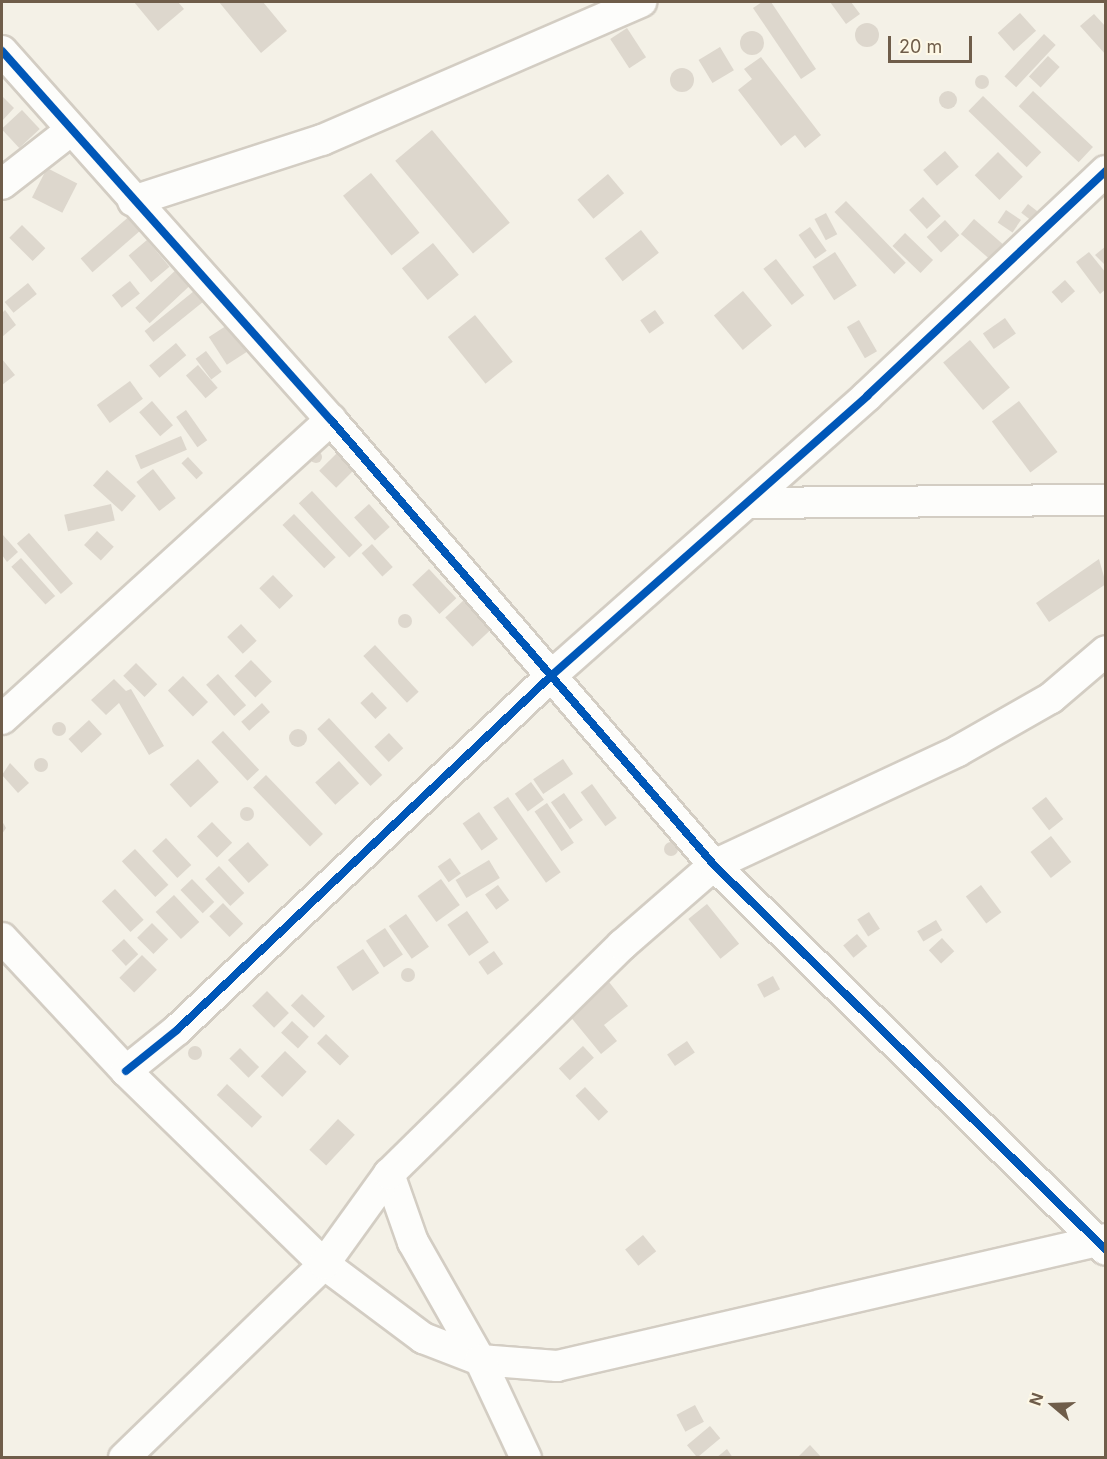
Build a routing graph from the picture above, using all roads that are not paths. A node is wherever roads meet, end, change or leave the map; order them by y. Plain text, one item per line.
1 (641, 2) edge
2 (2, 51) edge
3 (71, 130) junction
4 (1106, 171) edge
5 (2, 184) edge
6 (133, 201) junction
7 (331, 420) junction
8 (1106, 500) edge
9 (747, 503) junction
10 (1106, 651) edge
11 (552, 675) junction
12 (2, 718) edge
13 (714, 865) junction
14 (2, 938) edge
15 (126, 1071) junction
16 (389, 1174) junction
17 (1103, 1243) edge
18 (324, 1264) junction
19 (480, 1360) junction
20 (124, 1458) edge
21 (526, 1458) edge

1 - 6 street
2 - 3 street
3 - 5 street
3 - 6 street
4 - 9 street
6 - 7 street
7 - 11 street
7 - 12 street
8 - 9 street
9 - 11 street
10 - 13 street
11 - 13 street
11 - 15 street
13 - 16 street
13 - 17 street
14 - 15 street
15 - 18 street
16 - 18 street
16 - 19 street
17 - 19 street
18 - 19 street
18 - 20 street
19 - 21 street

